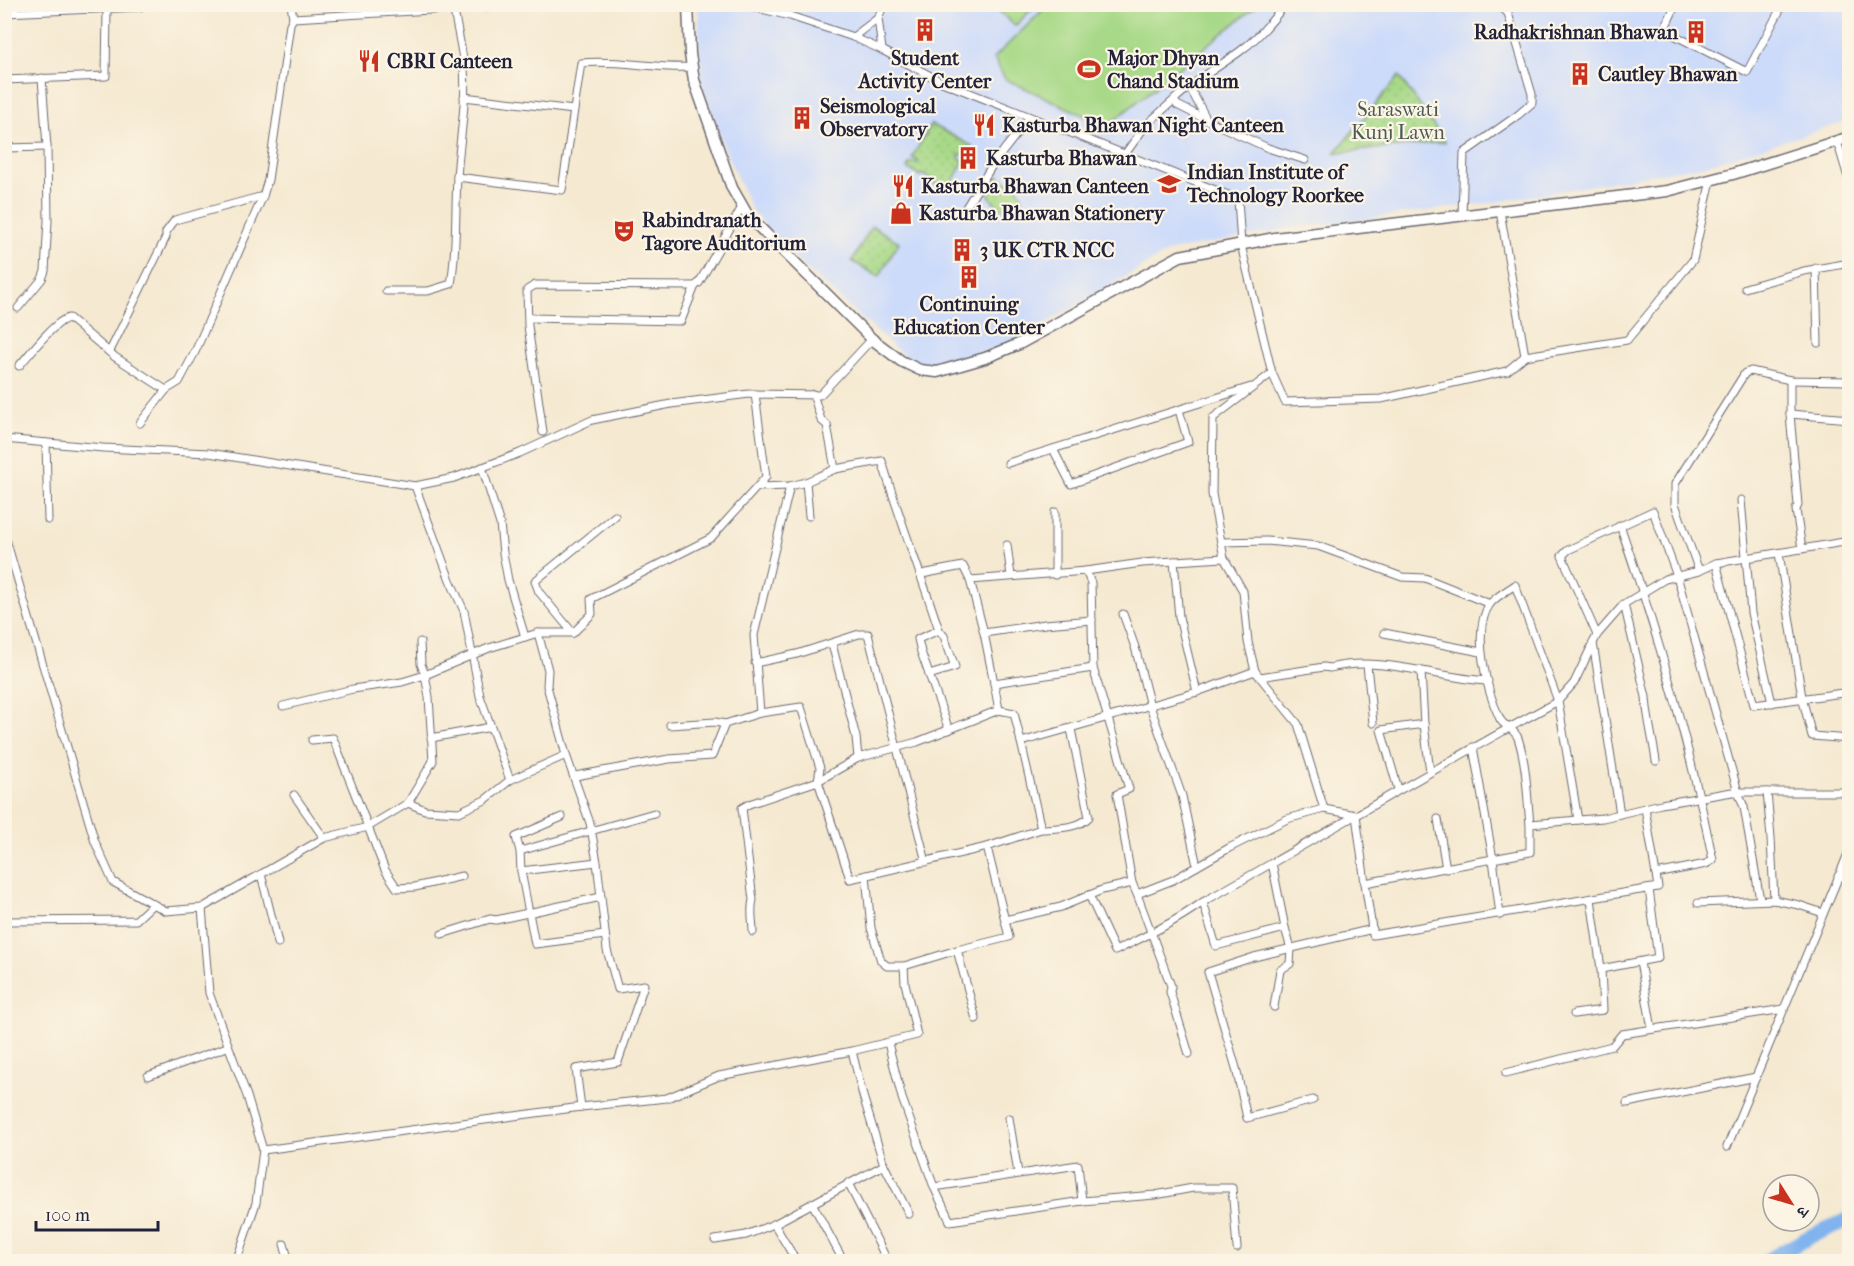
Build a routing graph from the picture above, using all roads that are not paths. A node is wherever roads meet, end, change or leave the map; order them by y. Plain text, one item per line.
1 (143, 4) edge
2 (291, 4) edge
3 (533, 4) edge
4 (741, 4) edge
5 (884, 4) edge
6 (1285, 4) edge
7 (1497, 4) edge
8 (1676, 4) edge
9 (1783, 4) edge
10 (688, 6) edge
11 (453, 7) edge
12 (76, 8) edge
13 (107, 9) junction
14 (4, 13) edge
15 (293, 18) junction
16 (878, 18) junction
17 (853, 37) junction
18 (882, 50) junction
19 (691, 67) junction
20 (42, 78) junction
21 (4, 80) edge
22 (1189, 86) junction
23 (464, 97) junction
24 (1174, 100) junction
25 (574, 110) junction
26 (1030, 117) junction
27 (1207, 120) junction
28 (1850, 137) edge
29 (1837, 141) junction
30 (47, 147) junction
31 (4, 148) edge
32 (1125, 154) junction
33 (1305, 160) dead end
34 (457, 177) junction
35 (1711, 180) junction
36 (1849, 181) edge
37 (263, 196) junction
38 (742, 207) junction
39 (964, 209) dead end
40 (1500, 212) junction
41 (1462, 217) junction
42 (1241, 245) junction
43 (1850, 263) edge
44 (1816, 268) junction
45 (695, 286) junction
46 (1745, 288) dead end
47 (386, 291) dead end
48 (18, 308) dead end
49 (529, 318) junction
50 (872, 339) junction
51 (1818, 343) dead end
52 (110, 351) junction
53 (1525, 356) junction
54 (19, 366) dead end
55 (1272, 373) junction
56 (1790, 380) junction
57 (1850, 381) edge
58 (1256, 386) junction
59 (166, 390) junction
60 (755, 394) junction
61 (813, 394) junction
62 (1179, 410) junction
63 (1790, 414) junction
64 (1850, 419) edge
65 (140, 423) dead end
66 (543, 432) dead end
67 (4, 440) edge
68 (46, 443) junction
69 (1053, 449) junction
70 (1008, 463) dead end
71 (482, 467) junction
72 (835, 470) junction
73 (806, 482) junction
74 (415, 486) junction
75 (790, 486) junction
76 (757, 487) junction
77 (1741, 500) dead end
78 (1055, 512) dead end
79 (615, 516) dead end
80 (809, 516) dead end
81 (48, 520) dead end
82 (1620, 525) junction
83 (4, 533) edge
84 (1221, 542) junction
85 (1849, 542) edge
86 (1006, 546) dead end
87 (1802, 549) junction
88 (1779, 553) junction
89 (1224, 558) junction
90 (1745, 558) junction
91 (1174, 561) junction
92 (1716, 563) junction
93 (1086, 571) junction
94 (1699, 571) junction
95 (922, 574) junction
96 (1055, 575) junction
97 (1011, 576) junction
98 (1677, 576) junction
99 (970, 580) junction
100 (1644, 592) junction
101 (1490, 604) junction
102 (1624, 604) junction
103 (1123, 614) dead end
104 (1092, 620) junction
105 (939, 630) junction
106 (538, 633) junction
107 (573, 633) junction
108 (984, 633) junction
109 (1384, 633) dead end
110 (1597, 635) junction
111 (525, 637) junction
112 (420, 642) dead end
113 (1593, 643) junction
114 (832, 644) junction
115 (1481, 652) junction
116 (473, 655) junction
117 (755, 663) junction
118 (1367, 665) junction
119 (1093, 668) junction
120 (1420, 671) junction
121 (1258, 674) junction
122 (425, 675) junction
123 (930, 675) junction
124 (1488, 681) junction
125 (994, 682) junction
126 (1197, 692) junction
127 (1850, 692) edge
128 (1802, 697) junction
129 (1558, 701) junction
130 (1772, 703) junction
131 (282, 706) dead end
132 (1150, 706) junction
133 (999, 710) junction
134 (760, 713) junction
135 (1107, 719) junction
136 (1373, 723) dead end
137 (1424, 723) junction
138 (724, 724) junction
139 (670, 725) dead end
140 (492, 727) junction
141 (1509, 727) junction
142 (949, 729) junction
143 (1071, 729) junction
144 (431, 738) junction
145 (1850, 739) edge
146 (312, 740) dead end
147 (1021, 742) junction
148 (1473, 747) junction
149 (896, 749) junction
150 (566, 755) junction
151 (858, 758) junction
152 (1656, 761) dead end
153 (1430, 772) junction
154 (575, 776) junction
155 (510, 780) junction
156 (818, 781) junction
157 (1398, 789) junction
158 (1738, 792) junction
159 (1767, 792) junction
160 (1850, 792) edge
161 (294, 795) dead end
162 (1700, 797) junction
163 (408, 804) junction
164 (1645, 808) junction
165 (1324, 809) junction
166 (654, 813) dead end
167 (1620, 814) junction
168 (1356, 815) junction
169 (562, 817) dead end
170 (1438, 819) dead end
171 (1578, 820) junction
172 (1530, 824) junction
173 (368, 827) junction
174 (1041, 829) junction
175 (592, 832) junction
176 (324, 838) junction
177 (987, 847) junction
178 (1850, 849) edge
179 (520, 851) junction
180 (1493, 859) junction
181 (597, 862) junction
182 (926, 862) junction
183 (1272, 863) junction
184 (1197, 866) junction
185 (1446, 869) junction
186 (521, 871) junction
187 (261, 874) junction
188 (1656, 874) junction
189 (866, 875) junction
190 (462, 876) dead end
191 (1838, 876) junction
192 (1850, 879) edge
193 (1132, 883) junction
194 (1365, 883) junction
195 (1649, 889) junction
196 (1137, 894) junction
197 (1089, 895) junction
198 (601, 897) junction
199 (1591, 899) junction
200 (1760, 900) junction
201 (1774, 900) junction
202 (1203, 902) junction
203 (1698, 903) dead end
204 (153, 904) junction
205 (202, 908) junction
206 (529, 913) junction
207 (1823, 913) junction
208 (1500, 915) junction
209 (1005, 920) junction
210 (4, 921) edge
211 (1285, 928) junction
212 (1372, 929) junction
213 (753, 932) dead end
214 (1152, 933) junction
215 (442, 934) dead end
216 (605, 935) junction
217 (278, 943) dead end
218 (1291, 949) junction
219 (957, 950) junction
220 (1640, 962) junction
221 (904, 966) junction
222 (1601, 969) junction
223 (1274, 1007) dead end
224 (1784, 1009) junction
225 (1574, 1014) dead end
226 (976, 1019) dead end
227 (1652, 1029) junction
228 (888, 1043) junction
229 (227, 1047) junction
230 (852, 1051) junction
231 (1189, 1054) dead end
232 (1506, 1073) dead end
233 (148, 1076) dead end
234 (1756, 1077) junction
235 (1313, 1100) dead end
236 (1627, 1103) dead end
237 (581, 1107) junction
238 (1009, 1118) dead end
239 (1727, 1147) dead end
240 (263, 1150) junction
241 (884, 1165) junction
242 (1018, 1173) junction
243 (848, 1184) junction
244 (934, 1187) junction
245 (1082, 1201) junction
246 (812, 1203) junction
247 (909, 1214) dead end
248 (774, 1224) junction
249 (715, 1240) dead end
250 (284, 1244) dead end
251 (1238, 1248) dead end
252 (236, 1262) edge
253 (289, 1262) edge
254 (797, 1262) edge
255 (844, 1262) edge
256 (888, 1262) edge

1 - 13 street
2 - 15 street
3 - 11 street
4 - 17 street
5 - 16 street
6 - 22 street
7 - 41 street
8 - 9 street
10 - 19 street
11 - 15 street
11 - 23 street
12 - 13 street
12 - 14 street
13 - 20 street
15 - 37 street
16 - 17 street
16 - 18 street
17 - 18 street
18 - 26 street
19 - 25 street
19 - 38 street
20 - 21 street
20 - 30 street
22 - 24 street
22 - 27 street
23 - 25 street
23 - 34 street
24 - 27 street
24 - 32 street
25 - 34 street
26 - 32 street
26 - 39 street
27 - 33 street
28 - 29 street
29 - 35 street
29 - 36 street
30 - 31 street
30 - 48 street
32 - 42 street
34 - 47 street
35 - 40 street
35 - 53 street
37 - 52 street
37 - 59 street
38 - 45 street
38 - 50 street
40 - 41 street
40 - 53 street
41 - 42 street
42 - 50 street
42 - 55 street
43 - 44 street
44 - 46 street
44 - 51 street
45 - 49 street
45 - 49 street
49 - 66 street
50 - 61 street
52 - 54 street
52 - 59 street
53 - 55 street
55 - 58 street
56 - 57 street
56 - 63 street
56 - 94 street
58 - 62 street
58 - 84 street
59 - 65 street
60 - 61 street
60 - 71 street
60 - 76 street
61 - 72 street
62 - 69 street
62 - 69 street
63 - 64 street
63 - 87 street
67 - 68 street
68 - 74 street
68 - 81 street
69 - 70 street
71 - 74 street
71 - 111 street
72 - 73 street
72 - 95 street
73 - 75 street
73 - 80 street
74 - 116 street
75 - 76 street
75 - 117 street
76 - 107 street
77 - 90 street
78 - 96 street
79 - 107 street
82 - 98 street
82 - 100 street
82 - 110 street
83 - 204 street
84 - 89 street
84 - 101 street
85 - 87 street
86 - 97 street
87 - 88 street
88 - 90 street
88 - 128 street
89 - 91 street
89 - 121 street
90 - 92 street
90 - 130 street
91 - 93 street
91 - 126 street
92 - 94 street
92 - 130 street
93 - 96 street
93 - 104 street
94 - 98 street
95 - 99 street
95 - 105 street
96 - 97 street
97 - 99 street
98 - 100 street
98 - 158 street
99 - 108 street
100 - 102 street
100 - 162 street
101 - 115 street
101 - 129 street
102 - 110 street
102 - 152 street
103 - 132 street
104 - 108 street
104 - 119 street
105 - 123 street
105 - 123 street
106 - 107 street
106 - 111 street
106 - 150 street
108 - 125 street
109 - 115 street
110 - 113 street
111 - 116 street
112 - 122 street
113 - 129 street
113 - 167 street
114 - 117 street
114 - 149 street
114 - 151 street
115 - 124 street
116 - 122 street
116 - 140 street
117 - 134 street
118 - 120 street
118 - 121 street
118 - 136 street
119 - 125 street
119 - 135 street
120 - 124 street
120 - 137 street
121 - 126 street
121 - 165 street
122 - 131 street
122 - 144 street
123 - 142 street
124 - 141 street
125 - 133 street
126 - 132 street
127 - 128 street
128 - 130 street
128 - 145 street
129 - 141 street
129 - 171 street
132 - 135 street
132 - 184 street
133 - 142 street
133 - 147 street
134 - 138 street
134 - 156 street
135 - 143 street
135 - 193 street
137 - 153 street
137 - 157 street
138 - 139 street
138 - 154 street
140 - 144 street
140 - 155 street
141 - 148 street
141 - 172 street
142 - 149 street
143 - 147 street
143 - 174 street
144 - 163 street
146 - 173 street
147 - 174 street
148 - 153 street
148 - 180 street
149 - 151 street
149 - 182 street
150 - 154 street
150 - 155 street
151 - 156 street
153 - 157 street
154 - 175 street
155 - 163 street
156 - 189 street
156 - 213 street
157 - 168 street
158 - 159 street
158 - 162 street
158 - 200 street
159 - 160 street
159 - 201 street
161 - 176 street
162 - 164 street
162 - 188 street
163 - 173 street
164 - 167 street
164 - 188 street
165 - 168 street
165 - 184 street
166 - 175 street
167 - 171 street
168 - 183 street
168 - 194 street
169 - 179 street
170 - 185 street
171 - 172 street
172 - 180 street
173 - 176 street
173 - 190 street
174 - 177 street
175 - 179 street
175 - 181 street
176 - 187 street
177 - 182 street
177 - 209 street
178 - 191 street
179 - 186 street
180 - 185 street
180 - 208 street
181 - 186 street
181 - 198 street
182 - 189 street
183 - 202 street
183 - 211 street
184 - 196 street
185 - 194 street
186 - 206 street
187 - 205 street
187 - 217 street
188 - 195 street
189 - 221 street
191 - 192 street
191 - 207 street
193 - 196 street
193 - 197 street
194 - 212 street
195 - 199 street
195 - 220 street
196 - 214 street
197 - 209 street
197 - 214 street
198 - 206 street
198 - 216 street
199 - 208 street
199 - 222 street
200 - 201 street
200 - 203 street
201 - 207 street
202 - 211 street
202 - 214 street
204 - 205 street
204 - 210 street
205 - 229 street
206 - 215 street
206 - 216 street
207 - 224 street
208 - 212 street
209 - 219 street
211 - 218 street
212 - 218 street
214 - 231 street
216 - 237 street
218 - 223 street
218 - 235 street
219 - 221 street
219 - 226 street
220 - 222 street
220 - 227 street
221 - 228 street
222 - 225 street
224 - 227 street
224 - 234 street
227 - 232 street
228 - 230 street
228 - 244 street
229 - 233 street
229 - 240 street
230 - 237 street
230 - 241 street
234 - 236 street
234 - 239 street
237 - 240 street
238 - 242 street
240 - 252 street
241 - 243 street
241 - 247 street
242 - 244 street
242 - 245 street
243 - 246 street
243 - 256 street
244 - 245 street
245 - 251 street
246 - 248 street
246 - 255 street
248 - 249 street
248 - 254 street
250 - 253 street

